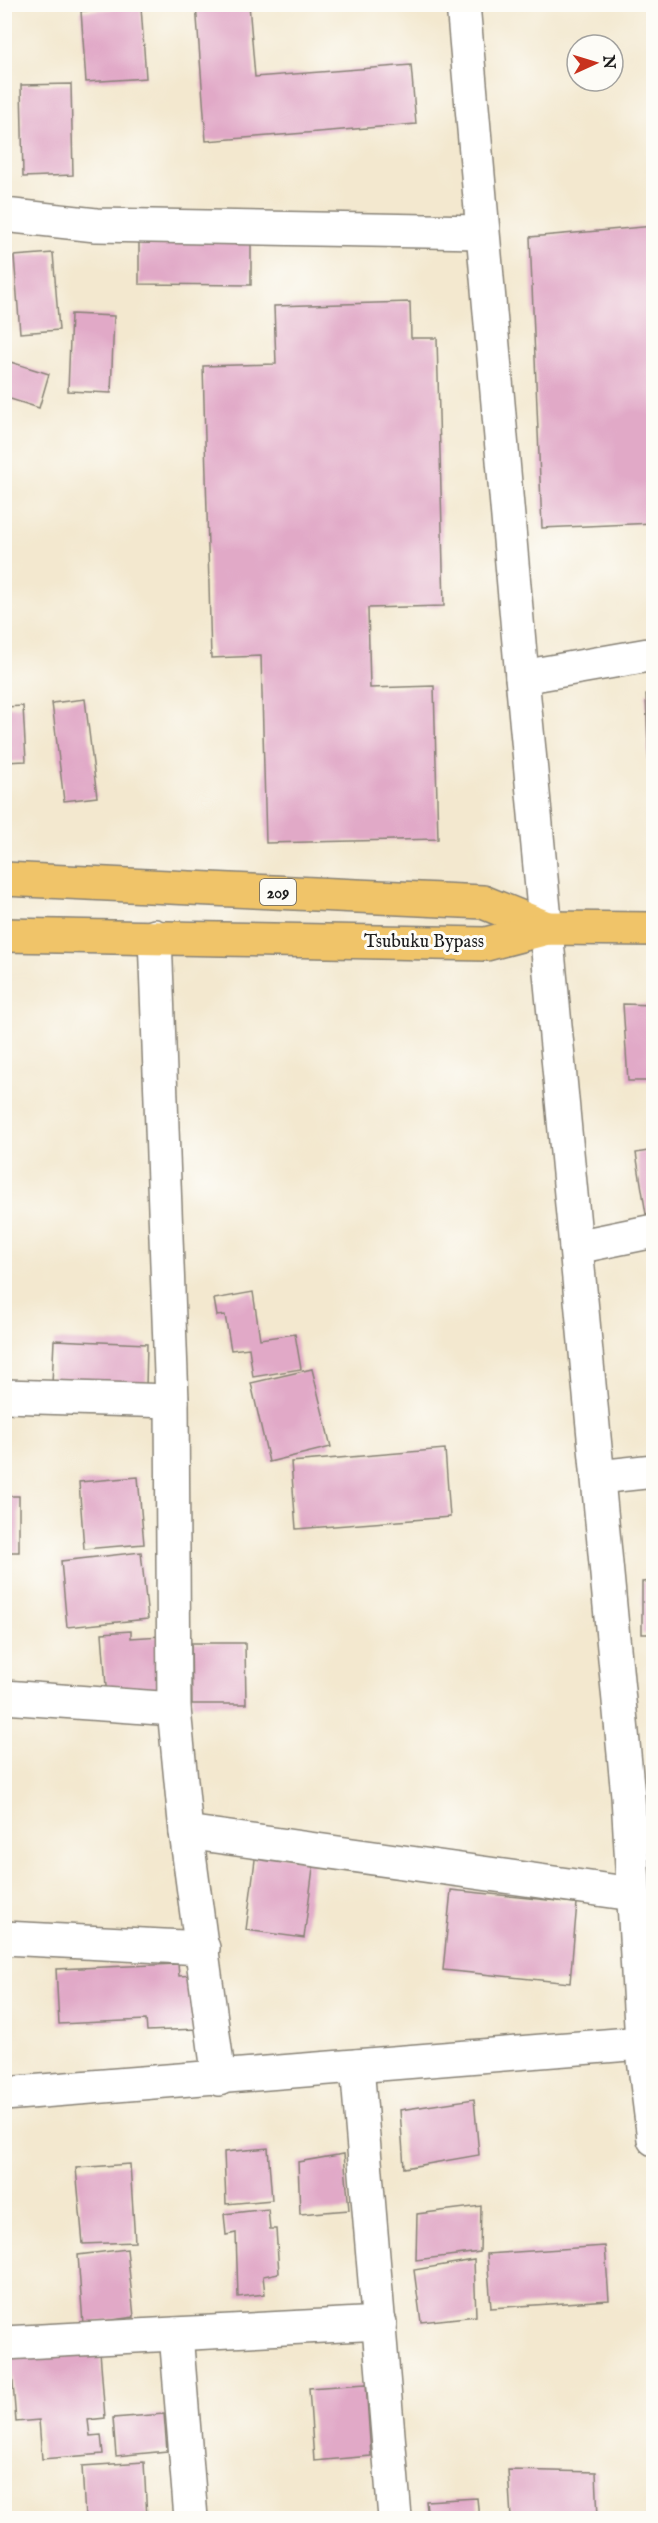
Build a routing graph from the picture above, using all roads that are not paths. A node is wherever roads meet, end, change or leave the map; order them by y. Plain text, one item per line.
1 (463, 4) edge
2 (4, 215) edge
3 (482, 232) junction
4 (654, 654) edge
5 (522, 677) junction
6 (4, 879) edge
7 (547, 928) junction
8 (654, 929) edge
9 (4, 935) edge
10 (155, 936) junction
11 (654, 1231) edge
12 (576, 1247) junction
13 (4, 1396) edge
14 (172, 1401) junction
15 (654, 1471) edge
16 (597, 1477) junction
17 (4, 1697) edge
18 (174, 1709) junction
19 (641, 1797) edge
20 (186, 1832) junction
21 (633, 1894) junction
22 (4, 1938) edge
23 (203, 1948) junction
24 (642, 2043) junction
25 (357, 2066) junction
26 (219, 2079) junction
27 (4, 2094) edge
28 (654, 2139) edge
29 (380, 2323) junction
30 (177, 2334) junction
31 (4, 2343) edge
32 (191, 2518) edge
33 (395, 2518) edge

1 - 3 street
2 - 3 street
3 - 5 street
4 - 5 street
5 - 7 street
6 - 7 highway, Tsubuku Bypass / 209
7 - 8 highway, 209
7 - 10 highway, Tsubuku Bypass / 209
7 - 12 street
9 - 10 highway, Tsubuku Bypass / 209
10 - 14 street
11 - 12 street
12 - 16 street
13 - 14 street
14 - 18 street
15 - 16 street
16 - 19 street
17 - 18 street
18 - 20 street
19 - 21 street
20 - 21 street
20 - 23 street
21 - 24 street
22 - 23 street
23 - 26 street
24 - 25 street
24 - 28 street
25 - 26 street
25 - 29 street
26 - 27 street
29 - 30 street
29 - 33 street
30 - 31 street
30 - 32 street

